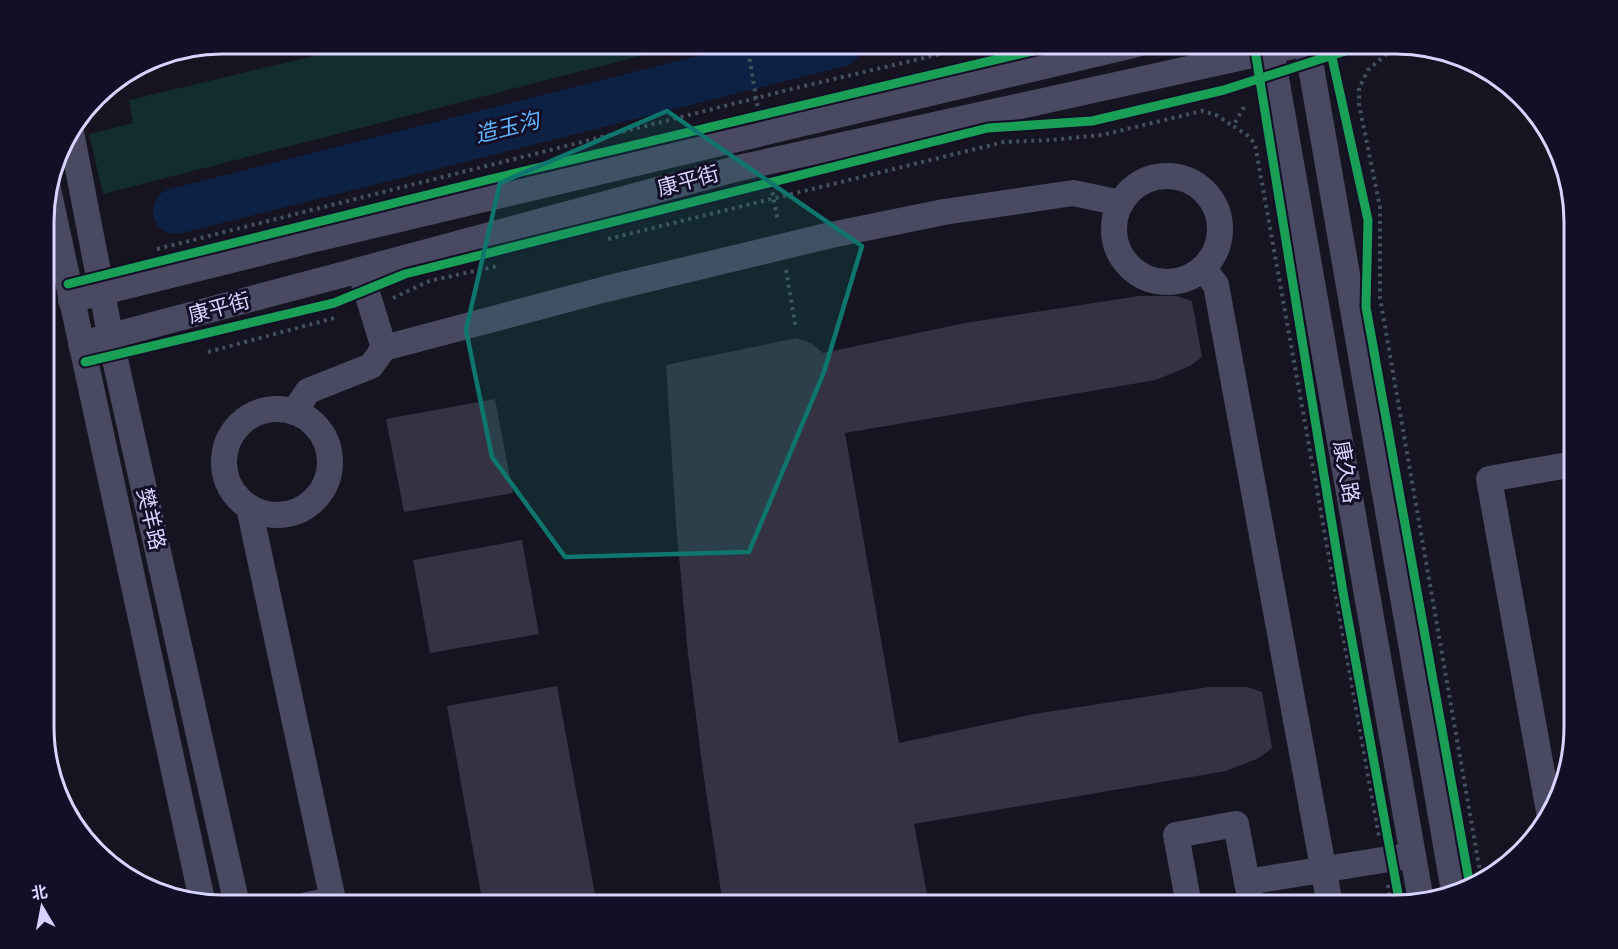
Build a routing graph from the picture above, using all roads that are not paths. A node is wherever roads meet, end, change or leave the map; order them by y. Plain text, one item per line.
1 (1095, 54) edge
2 (1240, 54) edge
3 (1272, 54) edge
4 (1309, 54) edge
5 (74, 145) edge
6 (1120, 203) junction
7 (54, 219) edge
8 (1203, 268) junction
9 (360, 270) junction
10 (102, 292) junction
11 (71, 300) junction
12 (111, 336) junction
13 (81, 344) junction
14 (384, 348) junction
15 (294, 412) junction
16 (1564, 466) edge
17 (249, 507) junction
18 (1547, 799) edge
19 (1396, 857) junction
20 (1323, 870) junction
21 (1453, 885) edge
22 (1249, 893) edge
23 (201, 894) edge
24 (1417, 894) edge
25 (235, 895) edge
26 (331, 895) edge
27 (1187, 895) edge
28 (1328, 895) edge

1 - 10 street, 康平街
2 - 9 street, 康平街
3 - 19 street, 康久路
4 - 21 street, 康久路
5 - 10 street, 樊羊路
6 - 8 street
6 - 8 street
6 - 14 street
7 - 11 street, 樊羊路
8 - 20 street
9 - 12 street, 康平街
9 - 14 street
10 - 11 street, 康平街
10 - 12 street, 樊羊路
11 - 13 street, 樊羊路
12 - 13 street, 康平街
12 - 25 street, 樊羊路
13 - 23 street, 樊羊路
14 - 15 street
15 - 17 street
15 - 17 street
16 - 18 street
17 - 26 street
19 - 20 street
19 - 24 street, 康久路
20 - 22 street
20 - 28 street
22 - 27 street

